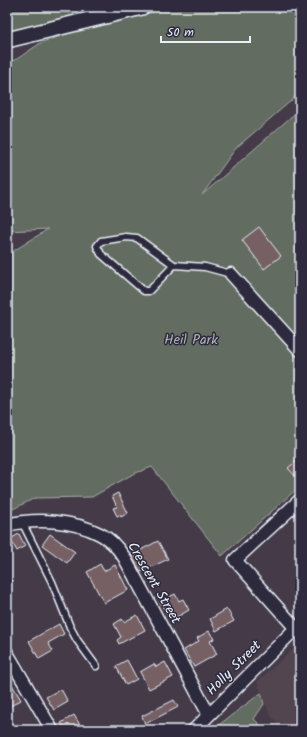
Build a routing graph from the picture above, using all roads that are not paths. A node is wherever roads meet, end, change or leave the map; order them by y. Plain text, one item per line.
1 (142, 7) edge
2 (7, 40) edge
3 (174, 265) junction
4 (231, 274) joint
5 (300, 350) edge
6 (299, 502) edge
7 (22, 522) junction
8 (7, 525) edge
9 (298, 630) edge
10 (7, 653) edge
11 (96, 666) dead end
12 (209, 715) junction
13 (52, 730) edge
14 (194, 730) edge

1 - 2 street
3 - 3 lane
3 - 4 lane
4 - 5 street
6 - 9 street
7 - 8 street, Crescent Street
7 - 11 lane
7 - 12 street, Crescent Street
9 - 12 street, Holly Street
10 - 13 street
12 - 14 street, Holly Street

